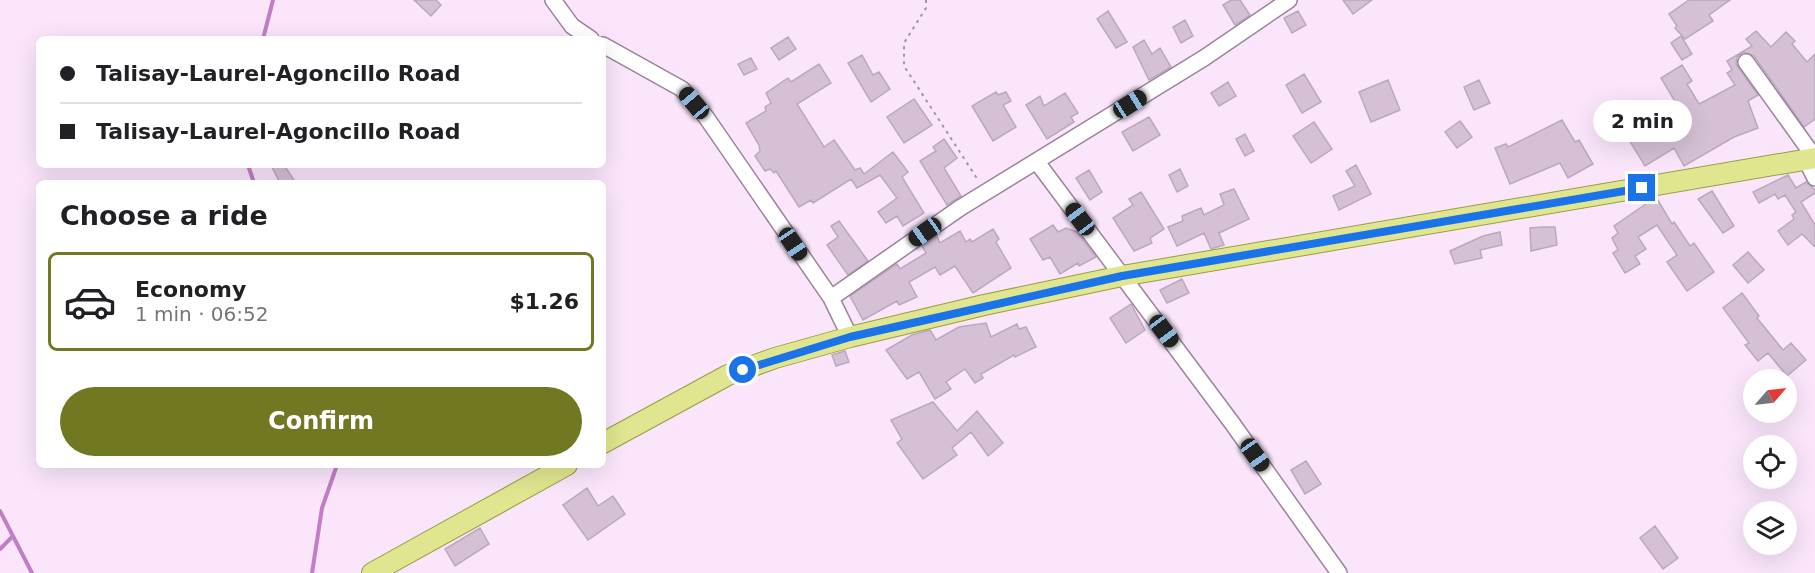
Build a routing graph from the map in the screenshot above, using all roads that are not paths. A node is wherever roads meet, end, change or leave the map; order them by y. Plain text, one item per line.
1 (553, 0) edge
2 (1289, 0) edge
3 (587, 36) edge
4 (606, 47) edge
5 (1746, 62) dead end
6 (1812, 158) edge
7 (1037, 162) junction
8 (1815, 178) edge
9 (1122, 276) junction
10 (831, 298) junction
11 (850, 337) junction
12 (606, 442) edge
13 (562, 468) edge
14 (372, 573) edge
15 (1339, 573) edge

1 - 3 street
2 - 7 street
4 - 10 street
5 - 6 street
6 - 8 street
6 - 9 main road
7 - 9 street
7 - 10 street
9 - 11 main road
9 - 15 street
10 - 11 street
11 - 12 main road
13 - 14 main road

